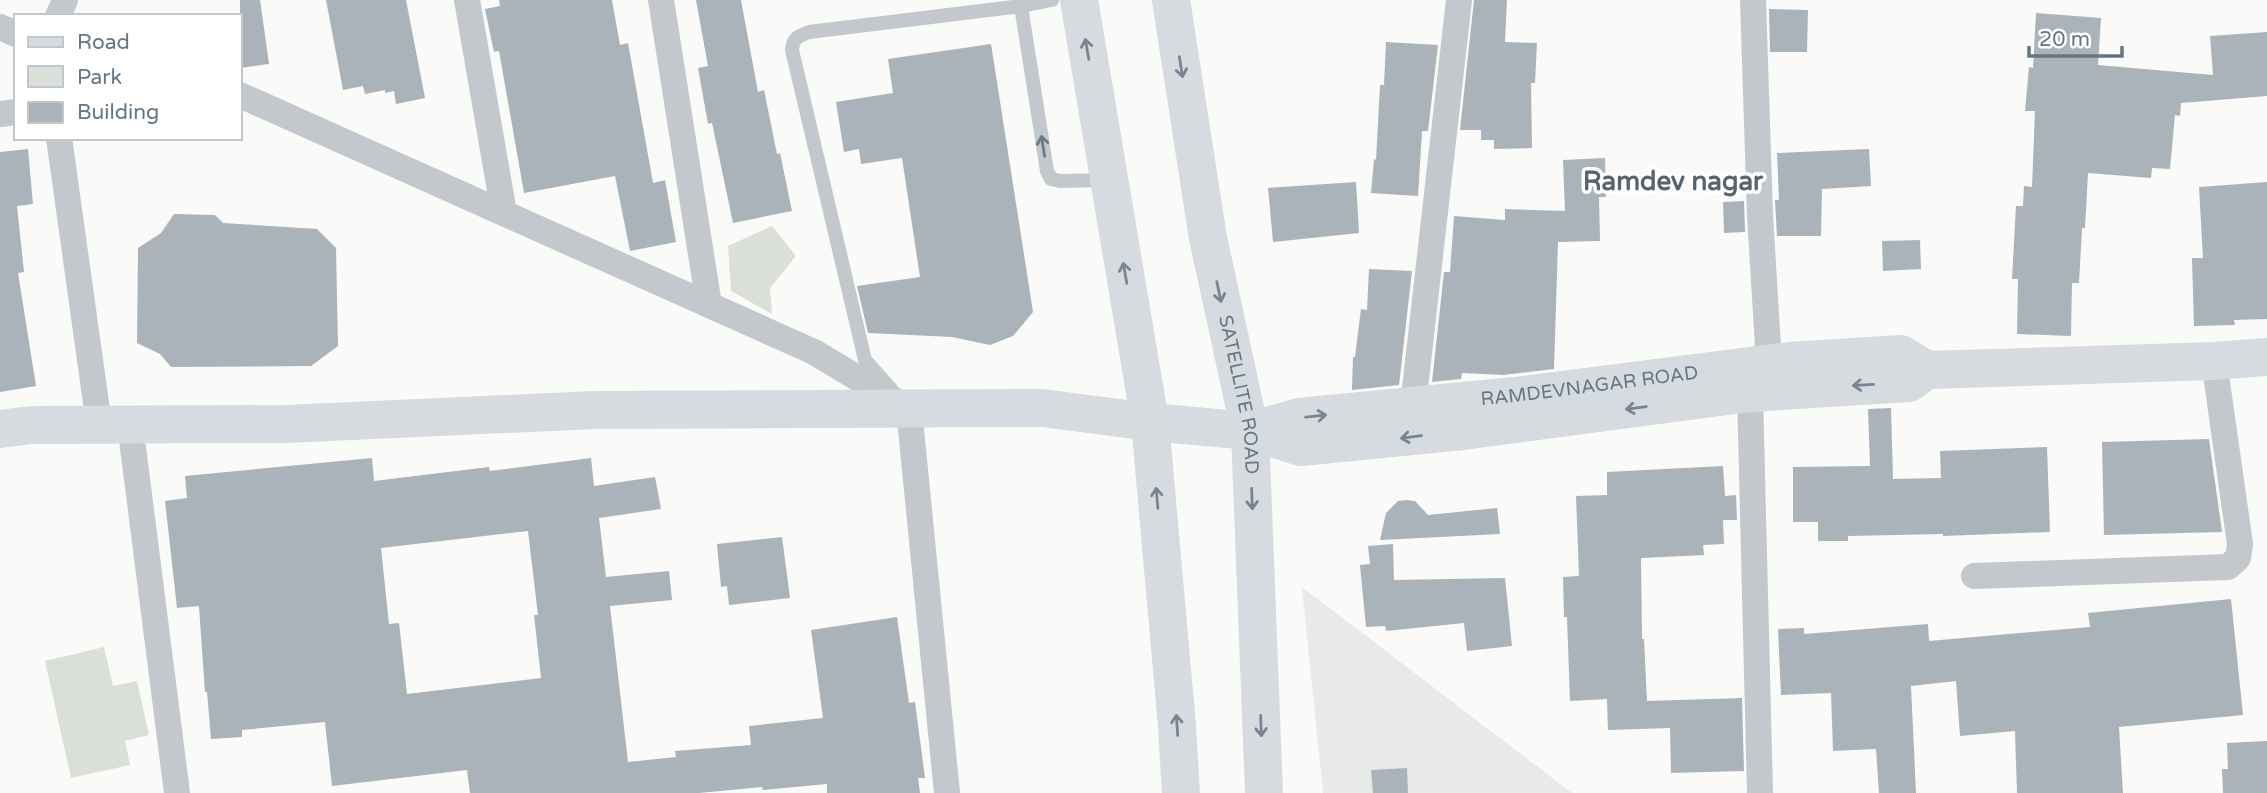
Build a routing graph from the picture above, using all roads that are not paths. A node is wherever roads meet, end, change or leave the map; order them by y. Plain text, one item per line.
1 (467, 0) edge
2 (661, 0) edge
3 (1052, 0) edge
4 (1079, 0) edge
5 (1171, 0) edge
6 (1460, 0) edge
7 (1753, 0) edge
8 (1021, 6) junction
9 (242, 96) edge
10 (59, 140) edge
11 (1109, 180) junction
12 (505, 213) junction
13 (709, 305) junction
14 (2267, 357) edge
15 (2214, 361) junction
16 (1759, 378) junction
17 (1413, 406) junction
18 (909, 408) junction
19 (1150, 422) junction
20 (114, 424) junction
21 (0, 429) edge
22 (1250, 431) junction
23 (1974, 576) dead end
24 (177, 793) edge
25 (947, 793) edge
26 (1181, 793) edge
27 (1264, 793) edge
28 (1760, 793) edge

1 - 12 street
2 - 13 street
3 - 8 lane
11 -> 4 street
5 -> 22 street, SATELLITE ROAD
6 - 17 street
7 - 16 street
11 -> 8 lane
8 - 18 lane
9 - 12 street
10 - 20 street
19 -> 11 street
12 - 13 street
13 - 18 street
14 - 15 street, RAMDEVNAGAR ROAD
15 - 16 street, RAMDEVNAGAR ROAD
15 - 23 street
16 - 17 street, RAMDEVNAGAR ROAD
16 -> 22 street, RAMDEVNAGAR ROAD
16 - 28 street
22 -> 17 street, RAMDEVNAGAR ROAD
18 - 19 street, RAMDEVNAGAR ROAD
18 - 20 street, RAMDEVNAGAR ROAD
18 - 25 street
19 - 22 street, RAMDEVNAGAR ROAD
26 -> 19 street
20 - 21 street, RAMDEVNAGAR ROAD
20 - 24 street
22 -> 27 street, SATELLITE ROAD

